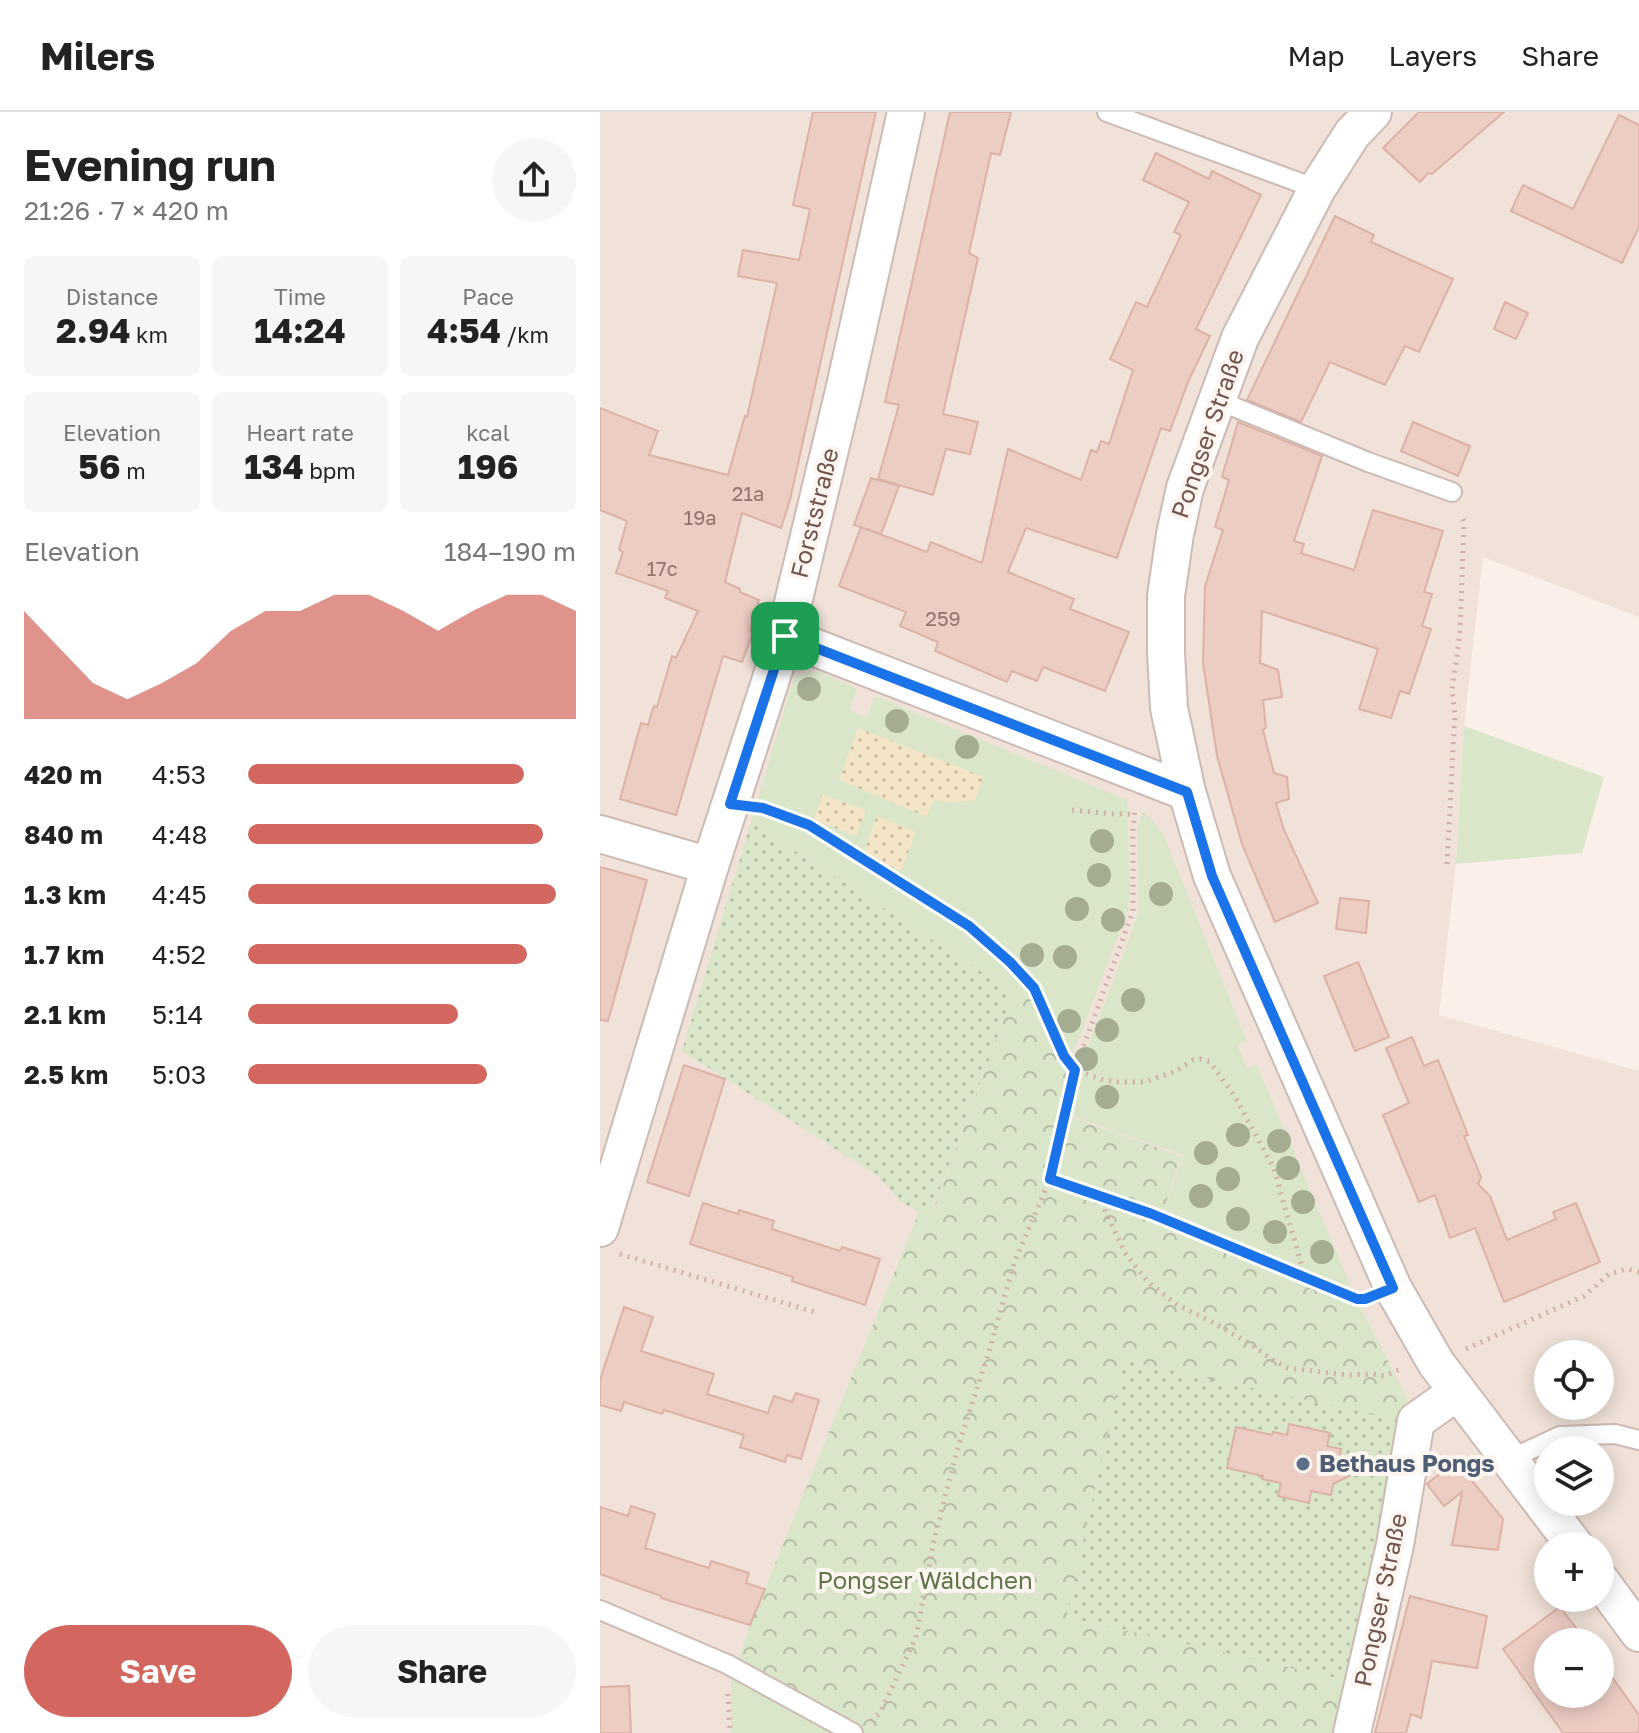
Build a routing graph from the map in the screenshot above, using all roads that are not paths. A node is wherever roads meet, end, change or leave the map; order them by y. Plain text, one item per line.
1 (906, 112) edge
2 (1107, 112) edge
3 (1373, 112) edge
4 (1317, 189) junction
5 (1217, 400) junction
6 (1452, 492) road end
7 (785, 636) junction
8 (1187, 792) junction
9 (600, 834) edge
10 (710, 866) junction
11 (607, 1240) edge
12 (1444, 1401) junction
13 (1639, 1440) edge
14 (1510, 1459) junction
15 (1565, 1532) edge
16 (1614, 1599) edge
17 (600, 1610) edge
18 (1639, 1633) edge
19 (862, 1728) edge
20 (1352, 1733) edge

1 - 7 street, Forststraße
2 - 4 lane
3 - 4 street, Pongser Straße
4 - 5 street, Pongser Straße
5 - 6 lane
5 - 8 street, Pongser Straße
7 - 8 street
7 - 10 street, Forststraße
8 - 12 street, Pongser Straße
9 - 10 street
10 - 11 street, Forststraße
12 - 14 street, Pongser Straße
12 - 20 street, Pongser Straße
13 - 14 lane
14 - 15 street, Pongser Straße
16 - 18 street
17 - 19 lane

